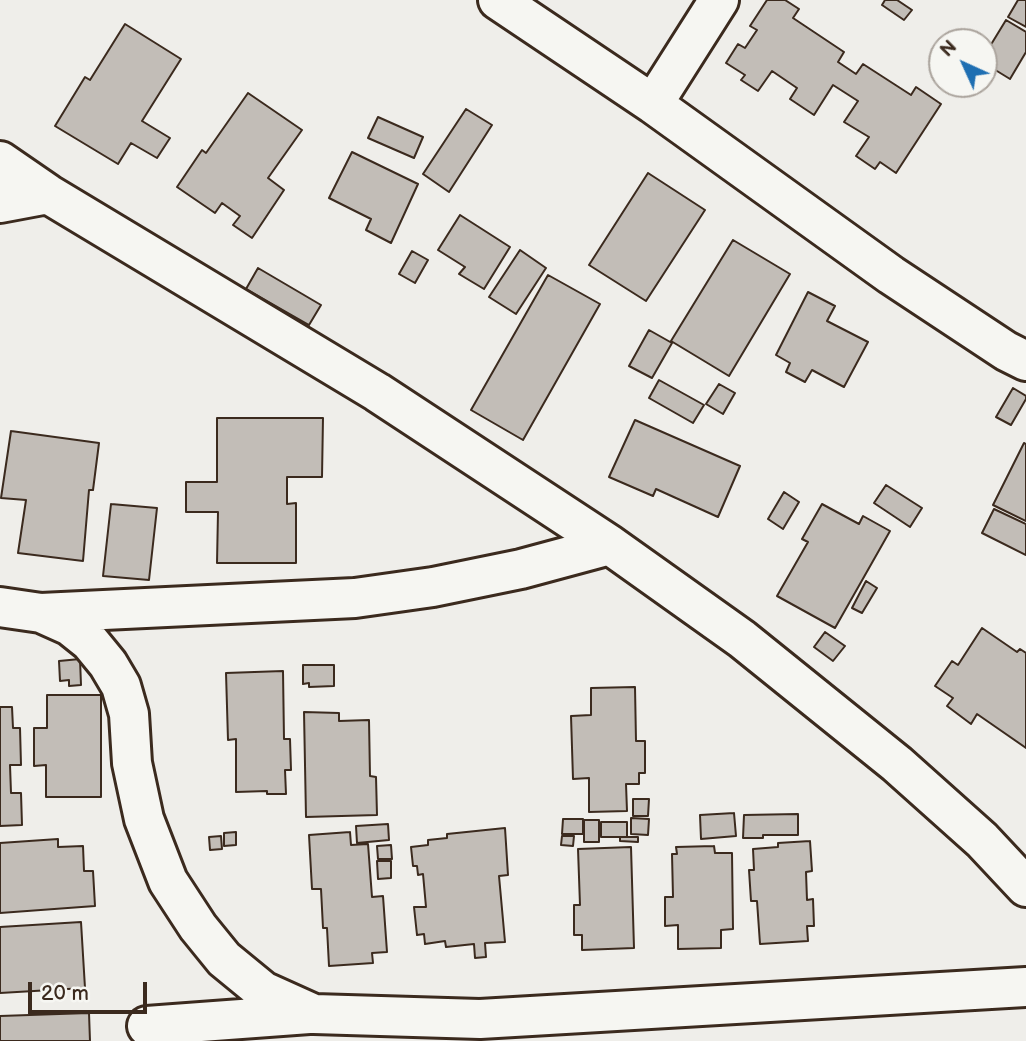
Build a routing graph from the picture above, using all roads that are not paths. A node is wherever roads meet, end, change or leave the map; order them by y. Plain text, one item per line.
1 (498, 0) edge
2 (719, 0) edge
3 (653, 104) junction
4 (0, 162) edge
5 (48, 194) junction
6 (0, 203) edge
7 (1026, 361) edge
8 (610, 545) junction
9 (0, 607) edge
10 (41, 613) junction
11 (1026, 887) edge
12 (1026, 987) edge
13 (314, 1014) junction
14 (147, 1026) dead end

1 - 3 street
2 - 3 street
3 - 7 street
4 - 5 street
5 - 6 street
5 - 8 street
8 - 10 street
8 - 11 street
9 - 10 street
10 - 13 street
12 - 13 street
13 - 14 street

